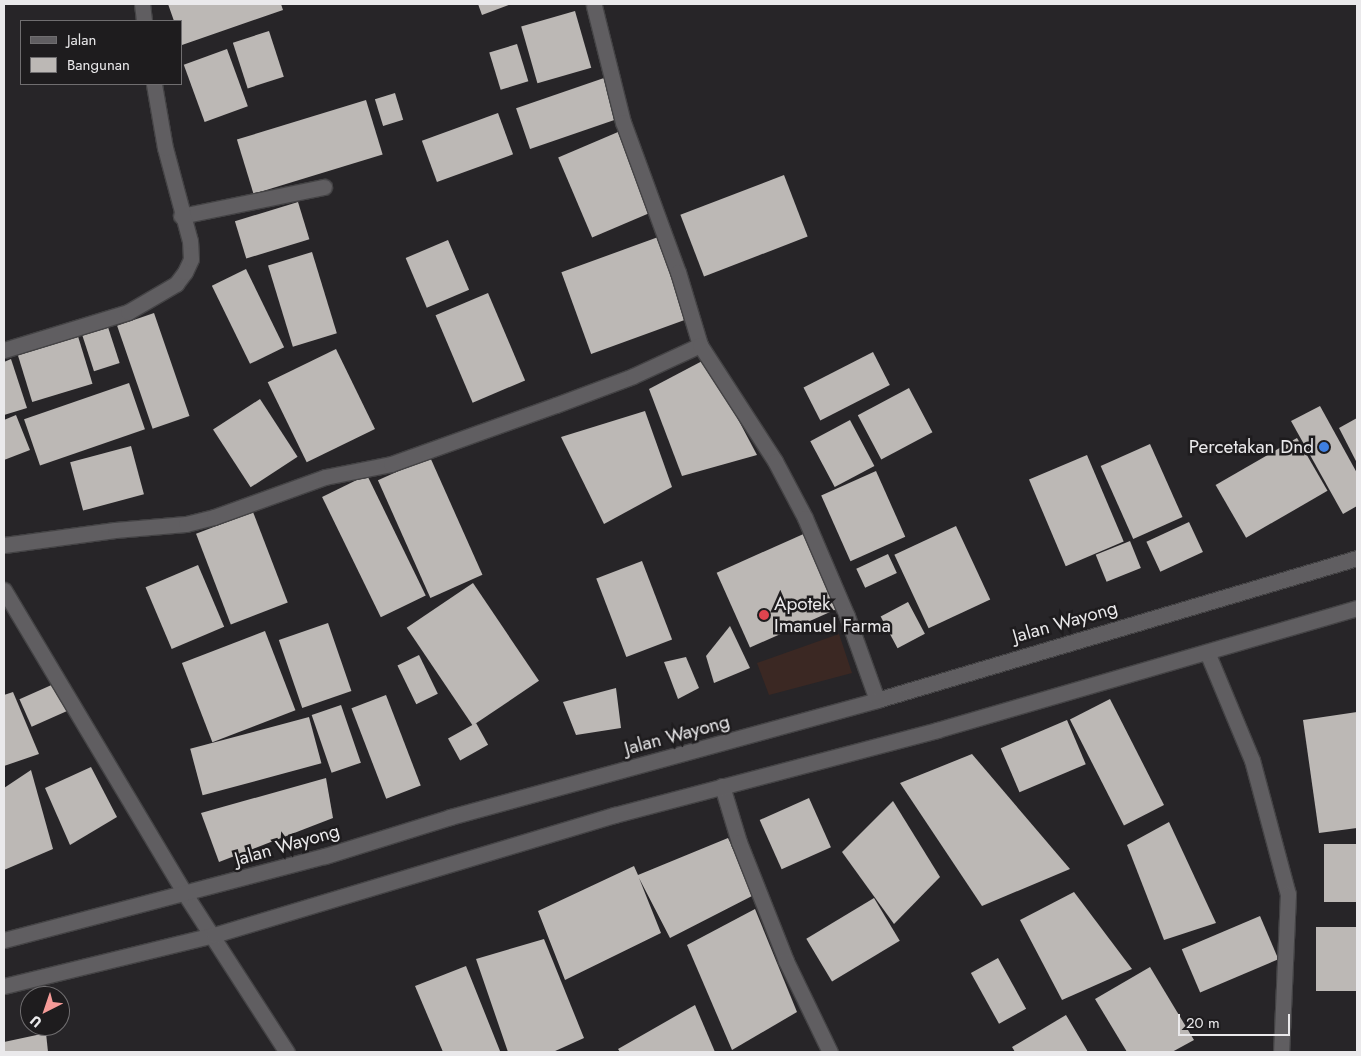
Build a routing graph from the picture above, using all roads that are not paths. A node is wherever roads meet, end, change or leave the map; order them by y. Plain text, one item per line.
1 (142, 4) edge
2 (594, 6) dead end
3 (144, 20) edge
4 (154, 85) edge
5 (324, 187) dead end
6 (181, 216) junction
7 (700, 345) junction
8 (4, 350) edge
9 (4, 546) edge
10 (1357, 558) edge
11 (4, 590) edge
12 (1357, 608) edge
13 (1207, 652) junction
14 (877, 700) junction
15 (722, 786) junction
16 (185, 894) junction
17 (214, 935) junction
18 (4, 940) edge
19 (4, 986) edge
20 (287, 1052) edge
21 (830, 1052) edge
22 (1281, 1052) edge

1 - 3 street
2 - 7 street
4 - 6 street
5 - 6 street
6 - 8 street
7 - 9 street
7 - 14 street
10 - 14 street, Jalan Wayong
11 - 16 street
12 - 13 street
13 - 15 street
13 - 22 street
14 - 16 street, Jalan Wayong
15 - 17 street
15 - 21 street
16 - 17 street
16 - 18 street, Jalan Wayong
17 - 19 street
17 - 20 street

